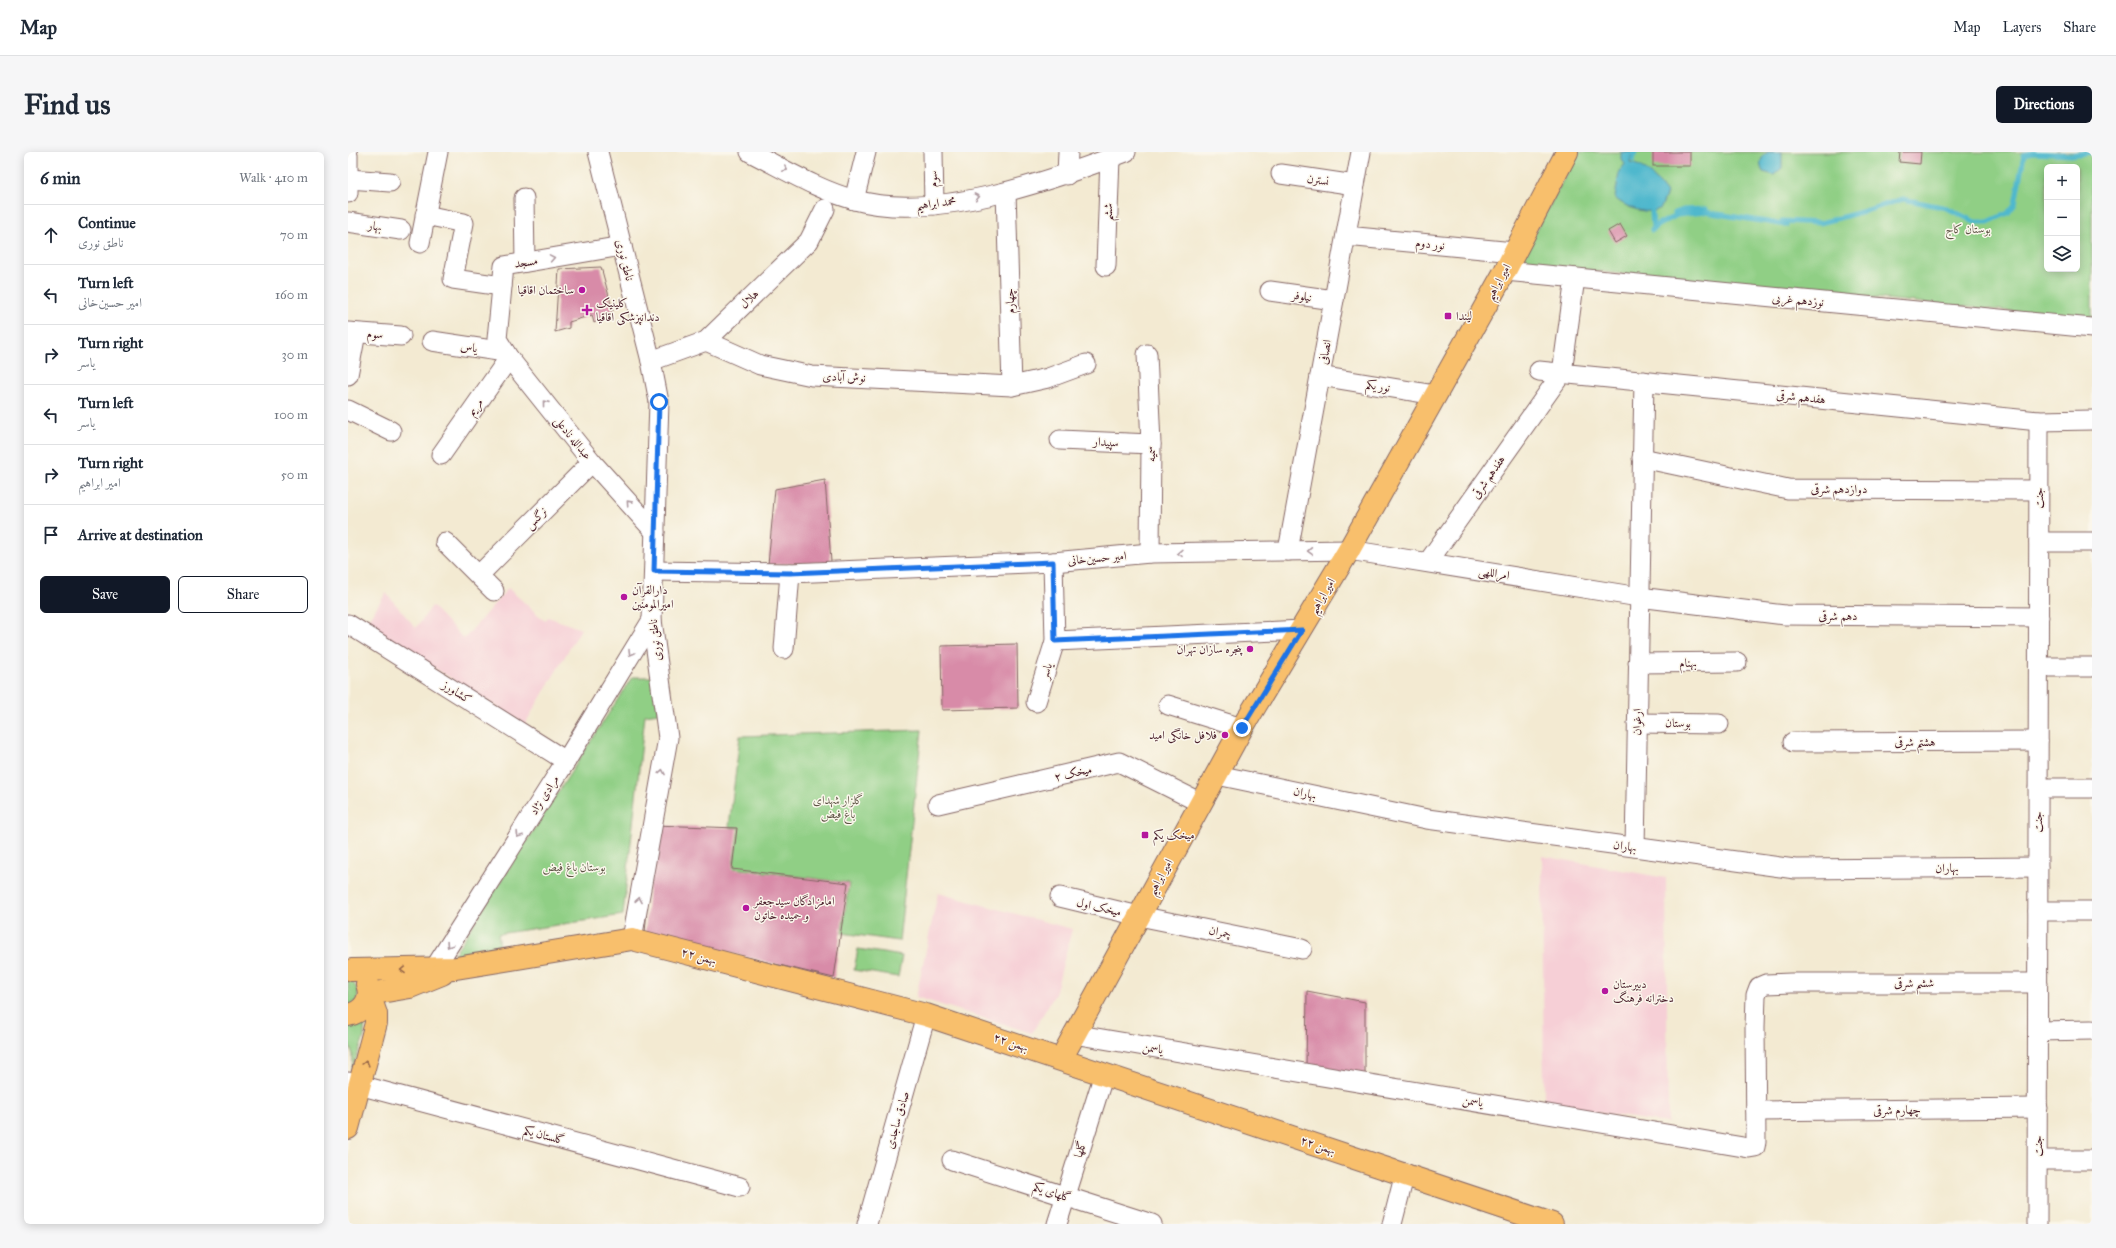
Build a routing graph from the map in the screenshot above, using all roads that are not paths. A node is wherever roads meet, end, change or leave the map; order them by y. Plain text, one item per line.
1 (438, 152) edge
2 (598, 152) edge
3 (750, 152) edge
4 (866, 152) edge
5 (933, 152) edge
6 (1068, 152) edge
7 (1362, 152) edge
8 (1567, 152) edge
9 (348, 155) edge
10 (1118, 155) edge
11 (1281, 174) dead end
12 (1067, 175) junction
13 (390, 182) dead end
14 (1355, 185) junction
15 (348, 186) edge
16 (1006, 192) junction
17 (524, 198) dead end
18 (854, 200) junction
19 (934, 205) junction
20 (825, 209) dead end
21 (425, 215) junction
22 (348, 222) edge
23 (401, 230) dead end
24 (1346, 236) junction
25 (420, 243) dead end
26 (622, 246) junction
27 (1514, 252) junction
28 (525, 262) junction
29 (1106, 266) dead end
30 (1505, 272) junction
31 (1575, 278) junction
32 (502, 286) junction
33 (1270, 291) dead end
34 (1334, 300) junction
35 (2092, 328) edge
36 (352, 332) edge
37 (401, 336) dead end
38 (432, 341) dead end
39 (706, 341) junction
40 (504, 350) junction
41 (1148, 354) dead end
42 (651, 361) junction
43 (1086, 364) dead end
44 (1539, 371) dead end
45 (1562, 373) junction
46 (348, 375) edge
47 (1320, 376) junction
48 (1644, 381) junction
49 (1012, 386) junction
50 (1435, 395) junction
51 (348, 410) edge
52 (2092, 420) edge
53 (2039, 421) junction
54 (391, 431) dead end
55 (1060, 440) dead end
56 (1151, 444) junction
57 (441, 455) dead end
58 (1642, 458) junction
59 (592, 462) junction
60 (2039, 490) junction
61 (655, 532) junction
62 (445, 542) dead end
63 (2039, 542) junction
64 (2092, 542) edge
65 (1349, 550) junction
66 (1288, 551) junction
67 (1150, 553) junction
68 (1053, 562) junction
69 (1428, 562) junction
70 (654, 571) junction
71 (790, 573) junction
72 (479, 574) junction
73 (494, 591) dead end
74 (1640, 596) junction
75 (2038, 617) junction
76 (652, 620) junction
77 (348, 624) edge
78 (1302, 630) junction
79 (1055, 641) junction
80 (784, 649) dead end
81 (1737, 662) dead end
82 (1638, 663) junction
83 (2038, 667) junction
84 (2092, 667) edge
85 (1036, 702) dead end
86 (1168, 705) dead end
87 (1637, 722) junction
88 (1719, 724) dead end
89 (1242, 728) junction
90 (2038, 741) junction
91 (1793, 742) dead end
92 (566, 761) junction
93 (1217, 775) junction
94 (2038, 788) junction
95 (2092, 788) edge
96 (938, 804) dead end
97 (1201, 804) junction
98 (1635, 847) junction
99 (2038, 867) junction
100 (1060, 897) dead end
101 (2038, 911) junction
102 (2092, 911) edge
103 (1139, 916) junction
104 (632, 938) junction
105 (1302, 949) dead end
106 (456, 968) junction
107 (434, 969) junction
108 (350, 970) edge
109 (2038, 983) junction
110 (369, 994) junction
111 (348, 1015) edge
112 (926, 1015) junction
113 (1755, 1027) joint
114 (2092, 1030) edge
115 (2038, 1031) junction
116 (1073, 1034) junction
117 (1061, 1059) junction
118 (1104, 1074) junction
119 (354, 1084) edge
120 (2038, 1108) junction
121 (1756, 1111) junction
122 (348, 1128) edge
123 (952, 1160) dead end
124 (2038, 1160) junction
125 (2092, 1160) edge
126 (1405, 1173) junction
127 (740, 1187) dead end
128 (1066, 1196) junction
129 (867, 1224) edge
130 (1057, 1224) edge
131 (1152, 1224) edge
132 (1392, 1224) edge
133 (1552, 1224) edge
134 (2038, 1224) edge

1 - 21 street
2 - 26 street, ناطق نوری
3 -> 18 street, محمد ابراهیم
4 - 18 street
5 - 19 street, سوم
6 - 12 street
7 - 14 street, انصافی
8 - 27 main road, امیر ابراهیم
9 - 15 street
10 - 12 street, محمد ابراهیم
10 - 29 street, ششم
11 - 14 street, نسترن
12 - 16 street, محمد ابراهیم
13 - 15 street
14 - 24 street, انصافی
19 -> 16 street, محمد ابراهیم
16 - 49 street, چهارم
17 - 28 street
18 - 19 street, محمد ابراهیم
20 - 39 street, هلال
21 - 25 street
21 - 32 street
22 - 23 street, بهار
24 - 27 street, نور دوم
24 - 34 street, انصافی
28 -> 26 street, مسجد
26 - 42 street, ناطق نوری
27 - 30 main road, امیر ابراهیم
28 - 32 street, مسجد
30 - 31 street, نوزدهم غربی
30 - 50 main road, امیر ابراهیم
31 - 35 street, نوزدهم غربی
31 - 45 street, هفدهم شرقی
32 - 40 street, مسجد
33 - 34 street, نیلوفر
34 - 47 street, انصافی
36 - 37 street, سوم
36 - 46 street
38 - 40 street, یاس
39 - 42 street, هلال
39 - 49 street, نوش آبادی
40 - 57 street, مریم
59 -> 40 street, عبدالله نادعلی
41 - 56 street, سمیه
42 - 61 street, ناطق نوری
43 - 49 street
44 - 45 street, هفدهم شرقی
45 - 48 street, هفدهم شرقی
45 - 69 street, هفدهم شرقی
47 - 50 street, نور یکم
47 - 66 street, انصافی
48 - 53 street, هفدهم شرقی
48 - 58 street, ارغوان
50 - 65 main road, امیر ابراهیم
51 - 54 street
52 - 53 street, هفدهم شرقی
53 - 60 street, جنت
55 - 56 street, سپیدار
56 - 67 street, سمیه
58 - 60 street, دوازدهم شرقی
58 - 74 street, ارغوان
61 -> 59 street, عبدالله نادعلی
59 - 72 street, نرگس
60 - 63 street, جنت
61 - 70 street, ناطق نوری
62 - 72 street
63 - 64 street
63 - 75 street, جنت
65 -> 66 street, امیر حسین‌خانی
65 - 69 street, امراللهی
65 - 78 main road, امیر ابراهیم
66 -> 67 street, امیر حسین‌خانی
67 - 68 street, امیر حسین‌خانی
68 - 71 street, امیر حسین‌خانی
68 - 79 street, یاسر
69 - 74 street, امراللهی
70 - 71 street, امیر حسین‌خانی
70 - 76 street, ناطق نوری
71 - 80 street
72 - 73 street
74 - 75 street, دهم شرقی
74 - 82 street, ارغوان
75 - 83 street, جنت
76 -> 92 street, مرادی نژاد
104 -> 76 street, ناطق نوری
77 - 92 street, کشاورز
78 - 79 street
78 - 89 main road, امیر ابراهیم
79 - 85 street, یاسر
81 - 82 street, بهنام
82 - 87 street, ارغوان
83 - 84 street
83 - 90 street, جنت
86 - 89 street
87 - 88 street, بوستان
87 - 98 street, ارغوان
89 - 93 main road, امیر ابراهیم
90 - 91 street, هشتم شرقی
90 - 94 street, جنت
92 -> 107 street, مرادی نژاد
93 - 97 main road, امیر ابراهیم
93 - 98 street, بهاران
94 - 95 street
94 - 99 street, جنت
96 - 97 street, میخک ۲
97 - 103 main road, امیر ابراهیم
98 - 99 street, بهاران
99 - 101 street, جنت
100 - 103 street, میخک اول
101 - 102 street
101 - 109 street, جنت
103 - 105 street, چمران
103 - 116 main road, امیر ابراهیم
104 - 106 main road, ۲۲ بهمن
104 - 112 main road, ۲۲ بهمن
106 - 107 main road, ۲۲ بهمن
106 - 110 main road, ۲۲ بهمن
107 -> 108 main road, ۲۲ بهمن
108 - 110 main road
109 - 113 street, ششم شرقی
109 - 115 street, جنت
110 - 111 main road
119 -> 110 main road
112 - 117 main road, ۲۲ بهمن
112 - 129 street, صادق ساجدی
113 - 121 street, یاسمن
114 - 115 street
115 - 120 street, جنت
116 - 117 main road, امیر ابراهیم
116 - 121 street, یاسمن
117 - 118 main road, ۲۲ بهمن
118 - 126 main road, ۲۲ بهمن
118 - 128 street, گلها
119 - 122 main road
119 - 127 street, گلستان یکم
120 - 121 street, چهارم شرقی
120 - 124 street, جنت
123 - 128 street, گلهای یکم
124 - 125 street
124 - 134 street, جنت
126 - 132 street
126 - 133 main road, ۲۲ بهمن
128 - 130 street, گلها
128 - 131 street, گلهای یکم

